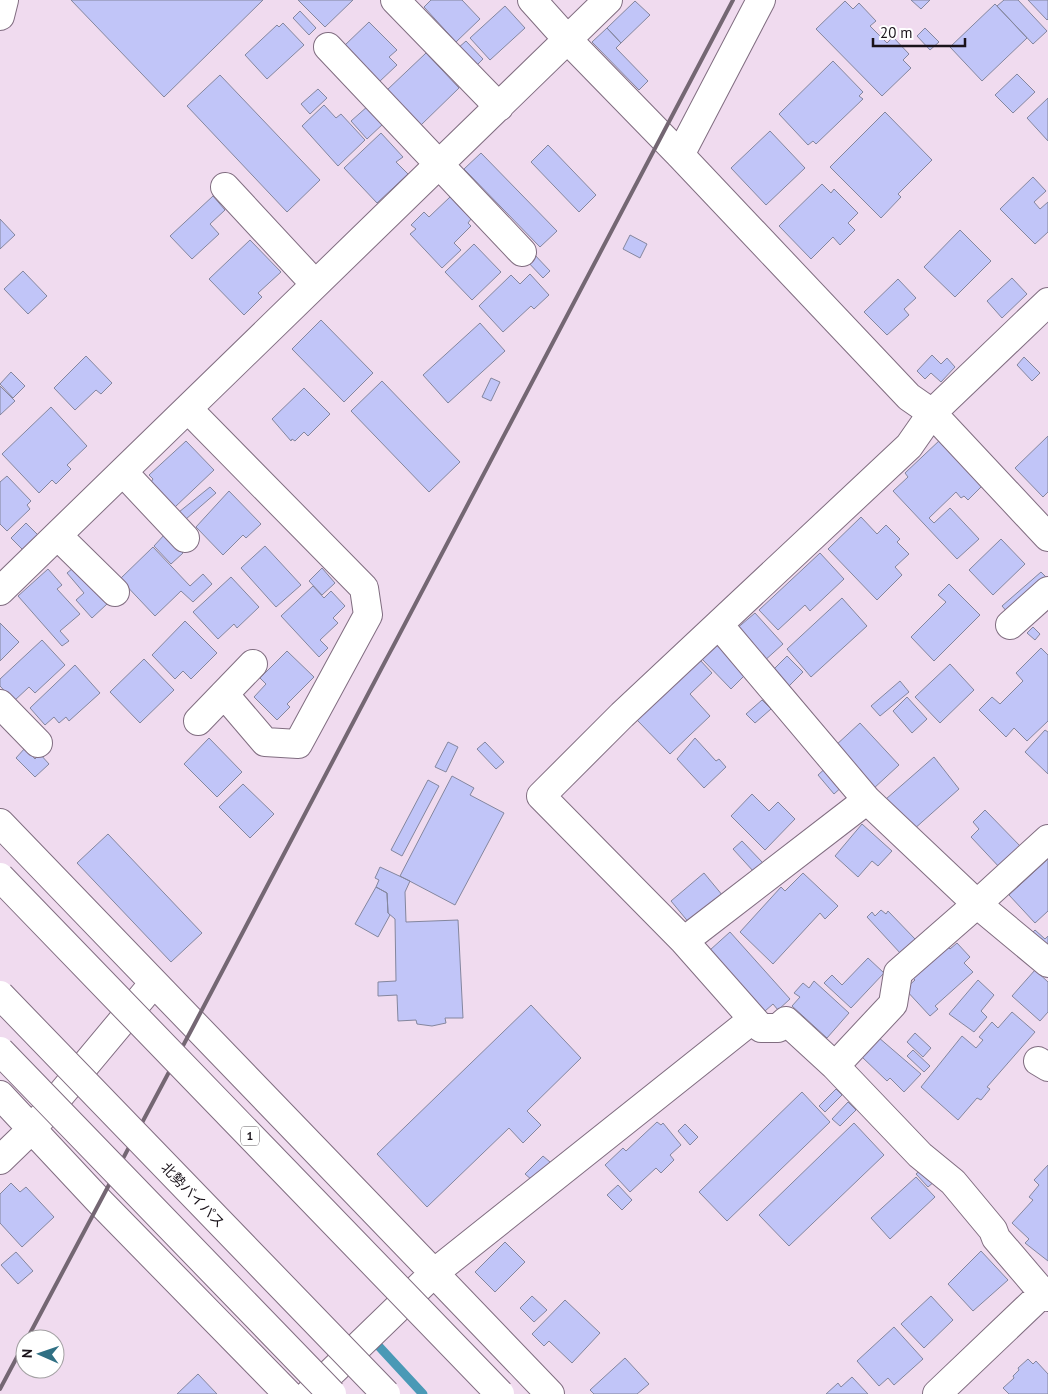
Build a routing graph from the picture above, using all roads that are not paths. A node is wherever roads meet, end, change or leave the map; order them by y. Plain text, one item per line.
1 (4, 0) edge
2 (395, 0) edge
3 (532, 0) edge
4 (608, 0) edge
5 (761, 0) edge
6 (0, 16) edge
7 (567, 40) junction
8 (328, 47) dead end
9 (499, 107) junction
10 (680, 155) junction
11 (438, 164) junction
12 (225, 187) dead end
13 (522, 252) dead end
14 (315, 284) junction
15 (1048, 302) edge
16 (188, 408) junction
17 (932, 413) junction
18 (123, 472) junction
19 (58, 536) junction
20 (1048, 537) edge
21 (185, 538) dead end
22 (0, 591) edge
23 (1048, 591) edge
24 (115, 592) dead end
25 (719, 625) junction
26 (1010, 625) dead end
27 (253, 664) dead end
28 (224, 694) junction
29 (0, 704) edge
30 (198, 721) dead end
31 (38, 743) dead end
32 (867, 800) junction
33 (0, 823) edge
34 (1048, 839) edge
35 (25, 849) junction
36 (0, 871) edge
37 (0, 877) edge
38 (977, 904) junction
39 (684, 942) junction
40 (1048, 963) edge
41 (153, 984) junction
42 (0, 995) edge
43 (753, 1019) junction
44 (0, 1051) edge
45 (835, 1066) junction
46 (0, 1095) edge
47 (32, 1129) junction
48 (0, 1160) edge
49 (434, 1273) junction
50 (1045, 1295) edge
51 (288, 1394) edge
52 (309, 1394) edge
53 (332, 1394) edge
54 (386, 1394) edge
55 (500, 1394) edge
56 (550, 1394) edge
57 (937, 1394) edge

1 - 6 main road
2 - 9 main road
3 - 7 main road
4 - 7 main road
5 - 10 main road
7 - 9 main road
7 - 10 main road
8 - 11 main road
9 - 11 main road
10 - 17 main road
11 - 13 main road
11 - 14 main road
12 - 14 main road
14 - 16 main road
15 - 17 main road
16 - 18 main road
16 - 28 main road
17 - 20 main road
17 - 25 main road
18 - 19 main road
18 - 21 main road
19 - 22 main road
19 - 24 main road
23 - 26 main road
25 - 32 main road
25 - 39 main road
27 - 28 main road
28 - 30 main road
29 - 31 main road
32 - 38 main road
32 - 39 main road
33 - 35 main road
34 - 38 main road
35 - 36 main road
35 - 41 main road
37 - 55 main road, 1, bridge
38 - 40 main road
38 - 45 main road
39 - 43 main road
41 - 47 main road
41 - 49 main road
42 - 54 main road, 北勢バイパス, bridge
43 - 45 main road
43 - 49 main road
44 - 53 main road, bridge
45 - 50 main road
46 - 47 main road
47 - 48 main road
47 - 51 main road
49 - 52 main road
49 - 56 main road
50 - 57 main road

